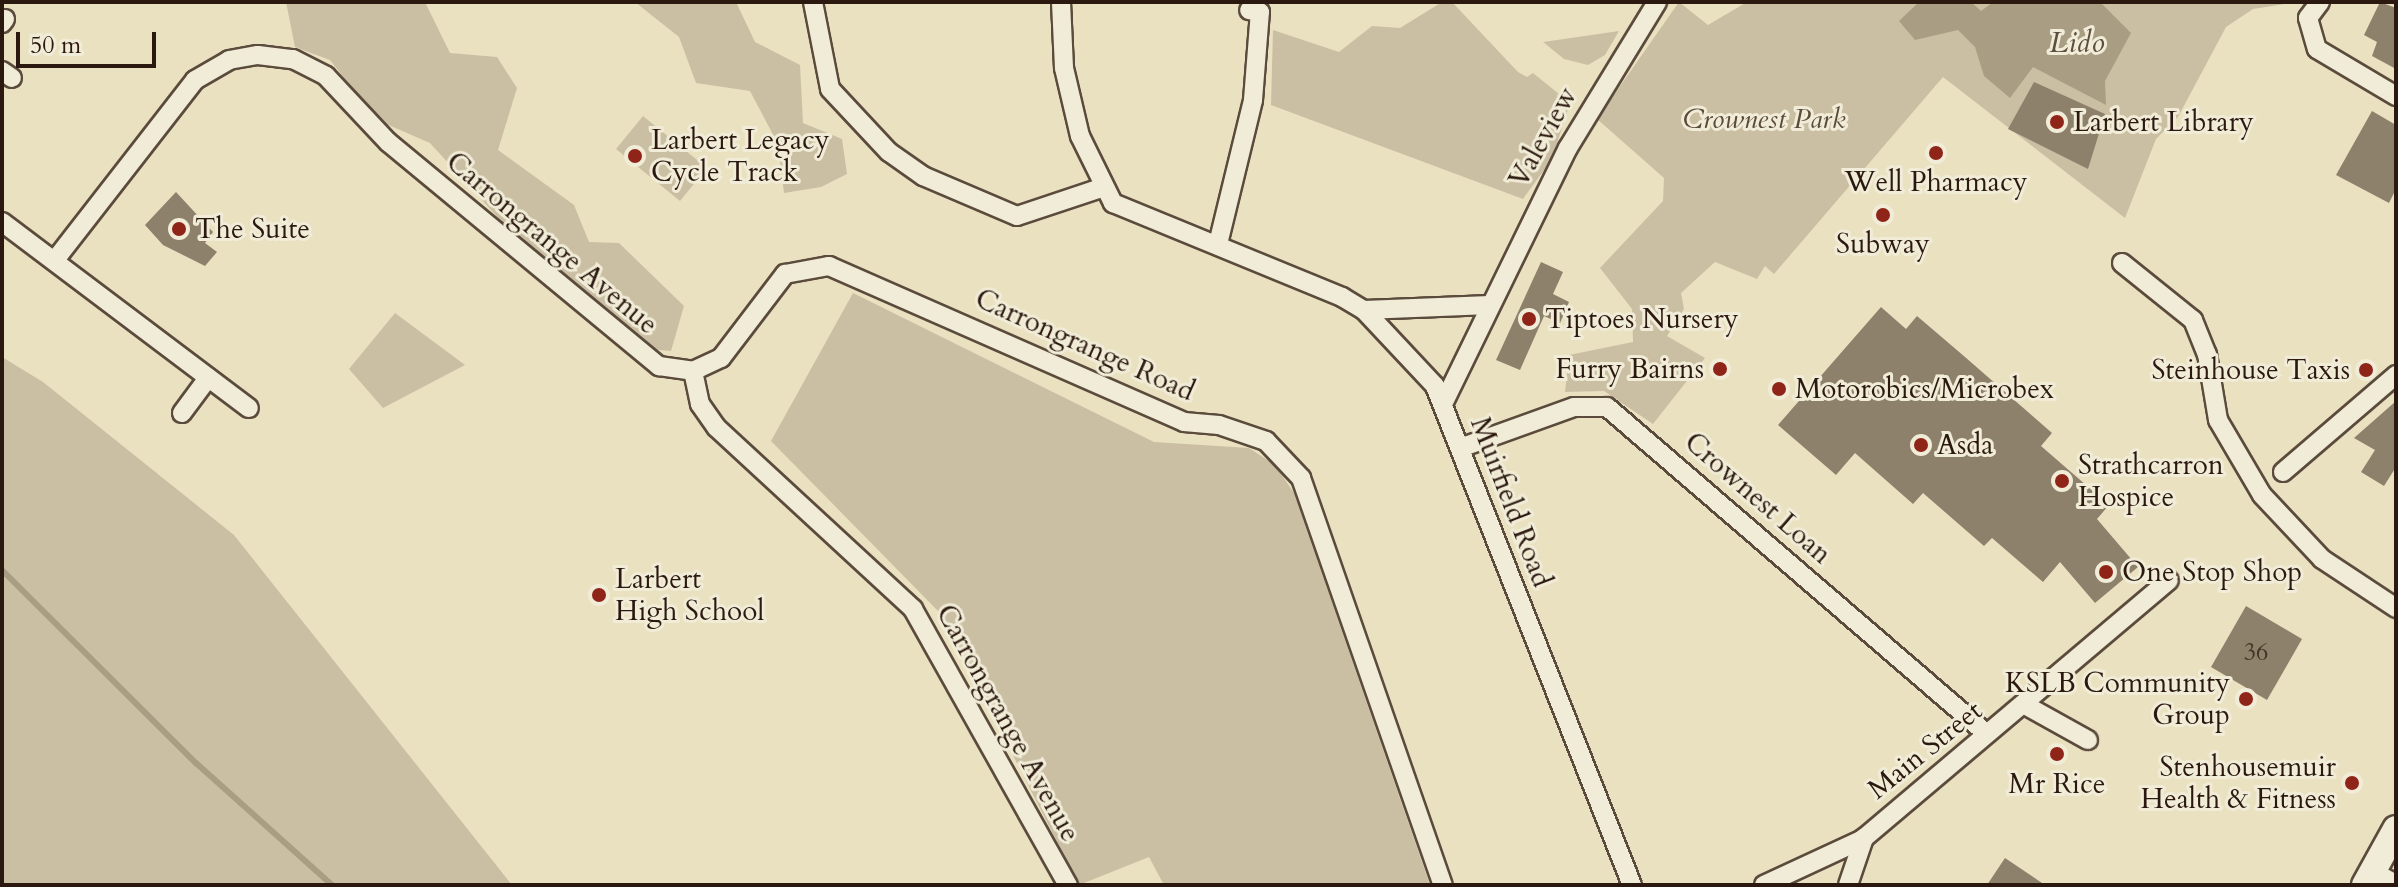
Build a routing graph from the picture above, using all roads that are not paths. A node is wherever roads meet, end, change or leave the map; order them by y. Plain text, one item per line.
1 (813, 2) edge
2 (1061, 2) edge
3 (2320, 2) edge
4 (1647, 6) edge
5 (1249, 10) dead end
6 (2396, 96) edge
7 (1101, 188) junction
8 (2, 222) edge
9 (1218, 244) junction
10 (55, 260) junction
11 (2122, 263) dead end
12 (1490, 305) junction
13 (1364, 310) junction
14 (693, 371) junction
15 (2396, 375) edge
16 (208, 378) junction
17 (1444, 402) junction
18 (249, 408) dead end
19 (182, 413) dead end
20 (1460, 448) junction
21 (2283, 472) dead end
22 (2169, 580) dead end
23 (2396, 608) edge
24 (2025, 705) junction
25 (1987, 734) junction
26 (2088, 740) dead end
27 (2396, 829) edge
28 (1864, 838) junction
29 (2377, 881) edge
30 (1068, 885) edge
31 (1443, 885) edge
32 (1632, 885) edge
33 (1764, 885) edge
34 (1848, 885) edge

1 - 7 street
2 - 7 street
3 - 6 street
4 - 12 street, Valeview
5 - 9 street
7 - 9 street, Muirfield Road
8 - 10 street
9 - 13 street, Muirfield Road
10 - 14 street, Carrongrange Avenue
10 - 16 street
11 - 23 street
12 - 13 street
12 - 17 street, Valeview
13 - 17 street, Muirfield Road
14 - 30 street, Carrongrange Avenue
14 - 31 street, Carrongrange Road
15 - 21 street
16 - 18 street
16 - 19 street
17 - 20 street, Muirfield Road
20 - 25 street, Crownest Loan
20 - 32 street, Muirfield Road
22 - 24 street, Main Street
24 - 25 street, Main Street
24 - 26 street
25 - 28 street, Main Street
27 - 29 main road
28 - 33 street, Main Street
28 - 34 street, Main Street

